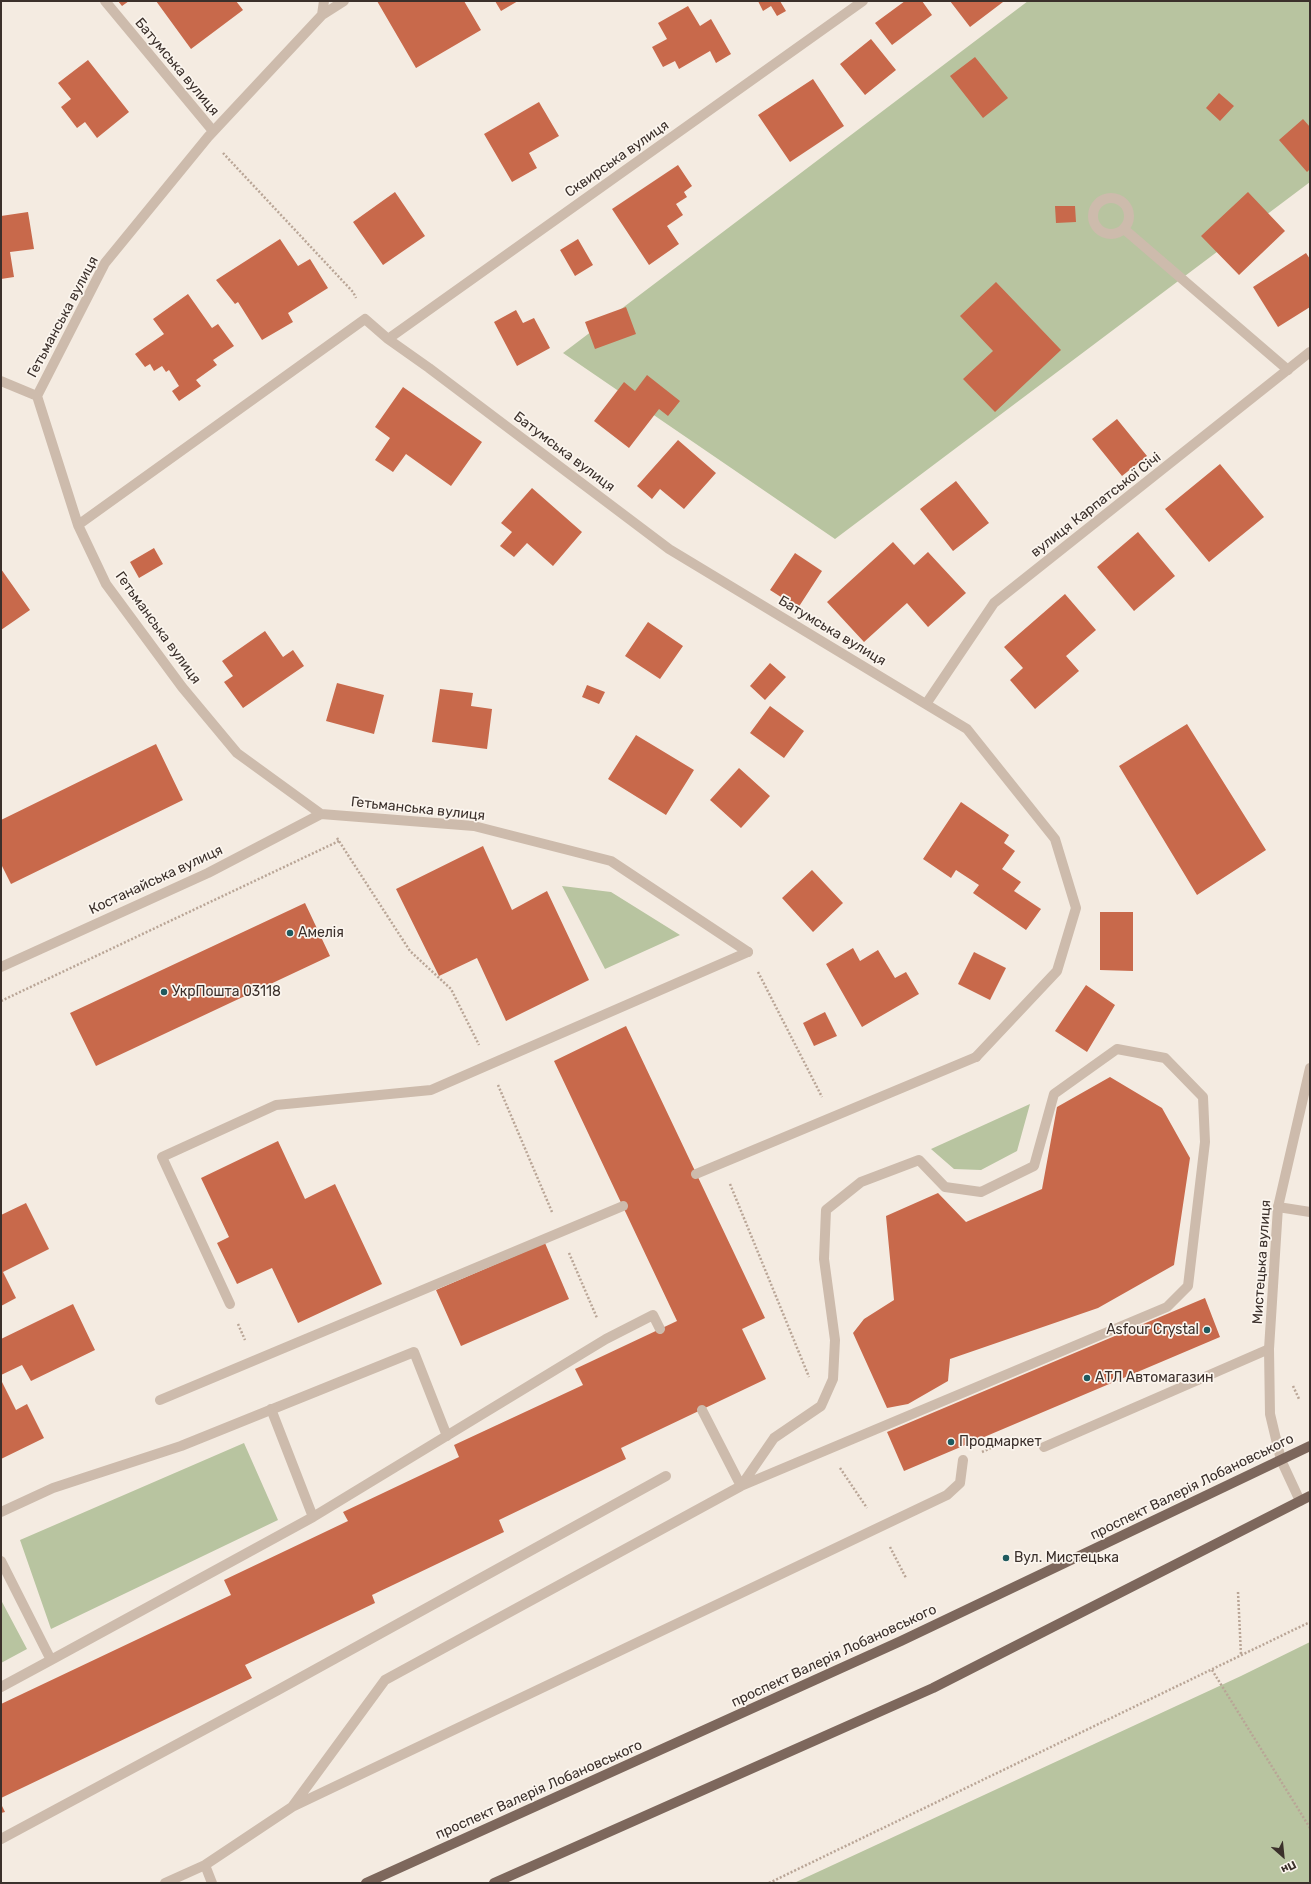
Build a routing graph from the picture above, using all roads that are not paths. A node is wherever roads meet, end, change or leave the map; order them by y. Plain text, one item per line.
1 (105, 1) edge
2 (324, 1) edge
3 (344, 1) edge
4 (863, 1) edge
5 (322, 15) junction
6 (210, 134) junction
7 (1124, 229) dead end
8 (388, 339) junction
9 (1310, 352) edge
10 (1288, 370) junction
11 (1, 381) edge
12 (37, 396) junction
13 (78, 525) junction
14 (926, 704) junction
15 (321, 814) junction
16 (1, 967) edge
17 (1310, 1068) edge
18 (696, 1174) dead end
19 (622, 1206) dead end
20 (1278, 1207) junction
21 (1310, 1212) edge
22 (230, 1304) road end
23 (660, 1329) dead end
24 (1269, 1349) junction
25 (160, 1400) dead end
26 (271, 1409) junction
27 (702, 1410) dead end
28 (447, 1436) junction
29 (1310, 1446) edge
30 (1044, 1447) dead end
31 (963, 1460) dead end
32 (1281, 1460) junction
33 (666, 1476) dead end
34 (741, 1486) junction
35 (1310, 1496) edge
36 (1300, 1501) junction
37 (1, 1512) edge
38 (313, 1516) junction
39 (1, 1561) edge
40 (51, 1660) junction
41 (1, 1687) edge
42 (292, 1807) junction
43 (1, 1839) edge
44 (205, 1865) junction
45 (165, 1883) edge
46 (212, 1883) edge
47 (366, 1883) edge
48 (494, 1883) edge

1 - 6 street, Батумська вулиця
2 - 5 street
3 - 5 street, Гетьманська вулиця
4 - 8 street, Сквирська вулиця
5 - 6 street, Гетьманська вулиця
6 - 12 street, Гетьманська вулиця
7 - 10 street
8 - 13 street, Батумська вулиця
8 - 14 street, Батумська вулиця
9 - 10 street, вулиця Карпатської Січі
10 - 14 street, вулиця Карпатської Січі
11 - 12 street
12 - 13 street, Гетьманська вулиця
13 - 15 street, Гетьманська вулиця
14 - 18 street, Батумська вулиця
15 - 16 street, Костанайська вулиця
15 - 22 street, Гетьманська вулиця
17 - 20 street, Мистецька вулиця
19 - 25 street
20 - 21 street
20 - 24 street, Мистецька вулиця
23 - 28 street
24 - 30 street
24 - 32 street, Мистецька вулиця
26 - 28 street
26 - 37 street
26 - 38 street
27 - 34 street
28 - 38 street
29 - 32 main road, проспект Валерія Лобановського
31 - 42 street
32 - 36 street, Мистецька вулиця
32 - 47 main road, проспект Валерія Лобановського
33 - 43 street
34 - 34 street
34 - 42 street
35 - 36 main road
36 - 48 main road
38 - 40 street
39 - 40 street
40 - 41 street
42 - 44 street
44 - 45 street
44 - 46 street

